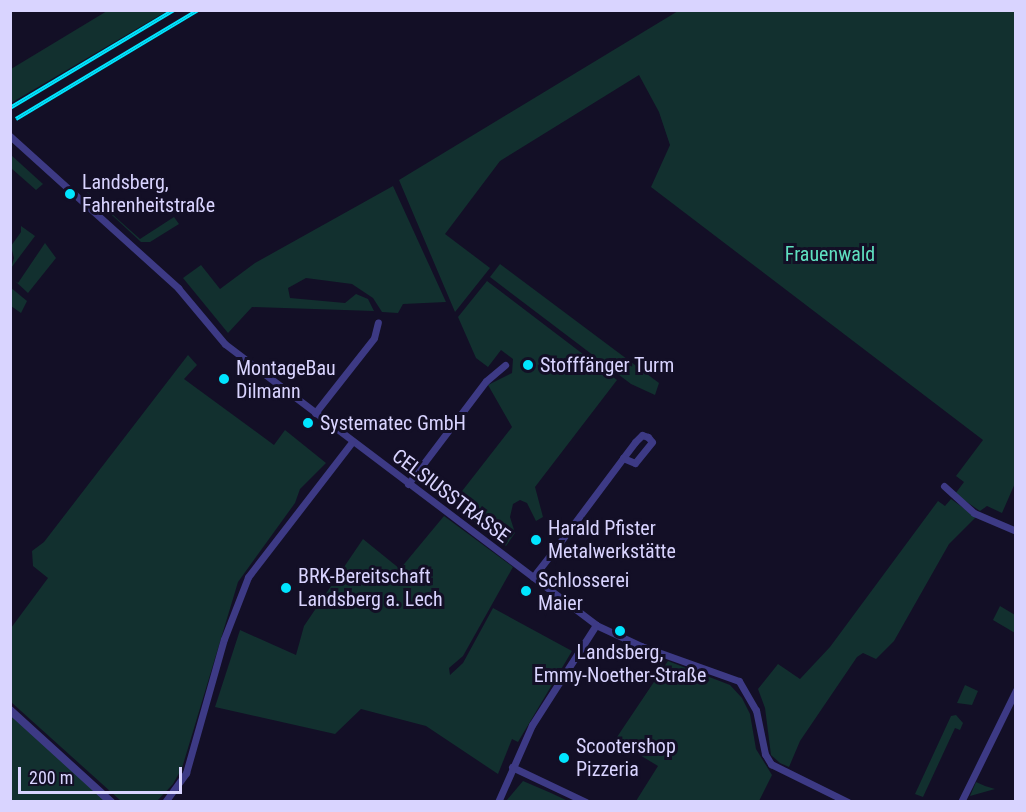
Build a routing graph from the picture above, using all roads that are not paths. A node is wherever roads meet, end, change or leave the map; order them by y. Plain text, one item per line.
1 (10, 136) edge
2 (378, 321) dead end
3 (505, 365) dead end
4 (315, 413) junction
5 (352, 442) junction
6 (623, 458) dead end
7 (408, 484) junction
8 (944, 486) dead end
9 (1016, 531) edge
10 (533, 578) junction
11 (596, 625) junction
12 (1016, 690) edge
13 (10, 710) edge
14 (512, 767) junction
15 (111, 801) edge
16 (165, 801) edge
17 (498, 801) edge
18 (586, 801) edge
19 (848, 801) edge
20 (961, 801) edge

1 - 4 street, CELSIUSSTRASSE
2 - 4 street
3 - 7 street
4 - 5 street, CELSIUSSTRASSE
5 - 7 street, CELSIUSSTRASSE
5 - 16 street
6 - 10 street
7 - 10 street, CELSIUSSTRASSE
8 - 9 street
10 - 11 street, CELSIUSSTRASSE
11 - 14 street
11 - 19 street, CELSIUSSTRASSE
12 - 20 street
13 - 15 street
14 - 17 street
14 - 18 street

